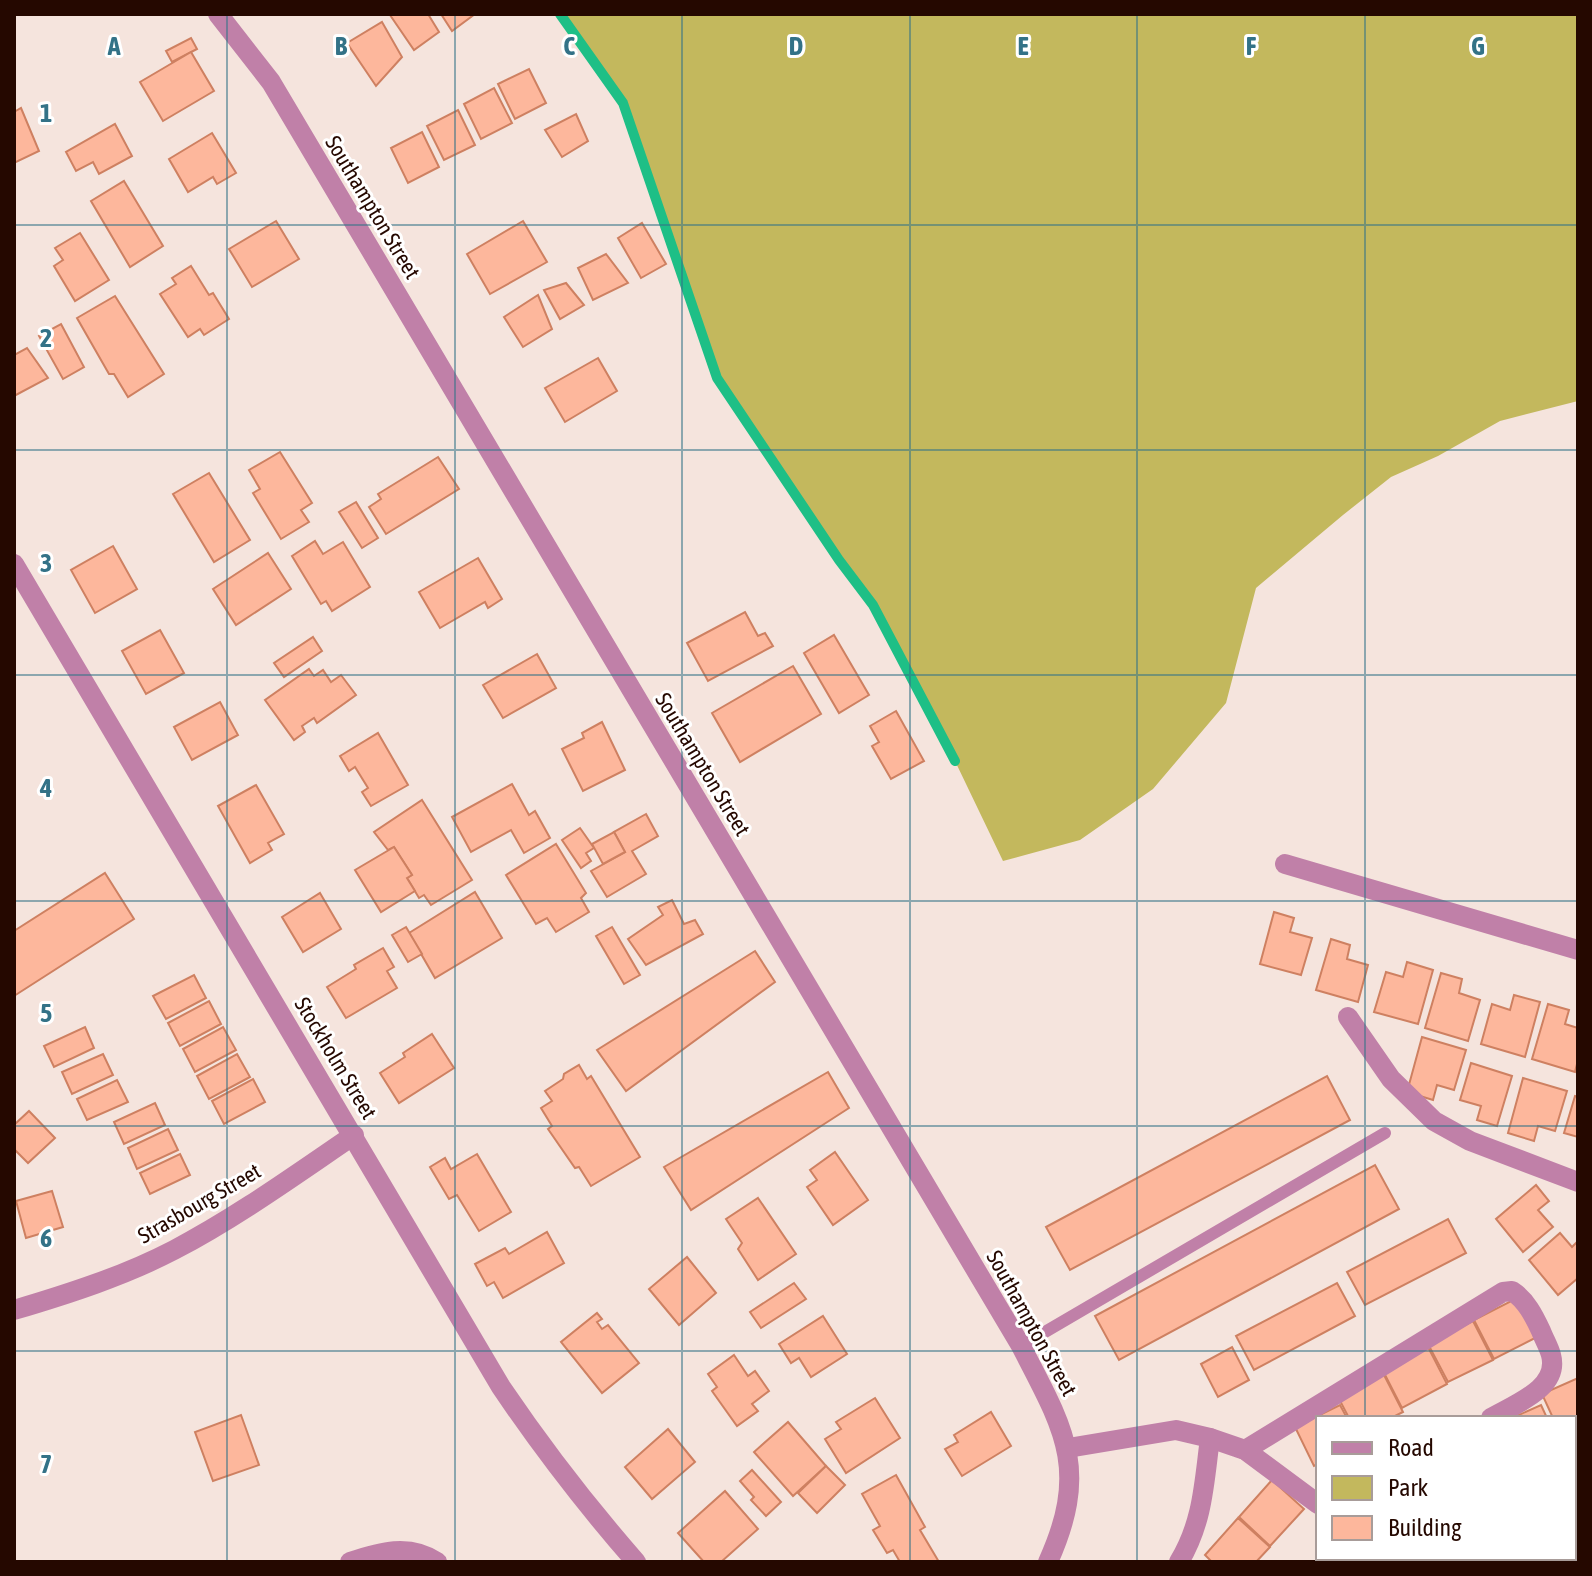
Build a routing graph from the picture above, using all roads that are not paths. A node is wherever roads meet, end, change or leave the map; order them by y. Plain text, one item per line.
1 (218, 14) edge
2 (14, 564) edge
3 (1285, 864) dead end
4 (1578, 950) edge
5 (1348, 1017) dead end
6 (1385, 1133) dead end
7 (354, 1135) junction
8 (1578, 1182) edge
9 (14, 1310) edge
10 (1021, 1346) junction
11 (1494, 1416) edge
12 (1210, 1438) junction
13 (1068, 1448) junction
14 (1245, 1450) junction
15 (1316, 1503) edge
16 (350, 1562) edge
17 (437, 1562) edge
18 (636, 1562) edge
19 (1048, 1562) edge
20 (1179, 1562) edge

1 - 10 street, Southampton Street
2 - 7 street, Stockholm Street
3 - 4 street
5 - 8 street
6 - 10 lane
7 - 9 street, Strasbourg Street
7 - 18 street, Stockholm Street
10 - 13 street, Southampton Street
11 - 14 street
12 - 13 street
12 - 14 street
12 - 20 street
13 - 19 street, Southampton Street
14 - 15 street
16 - 17 street

